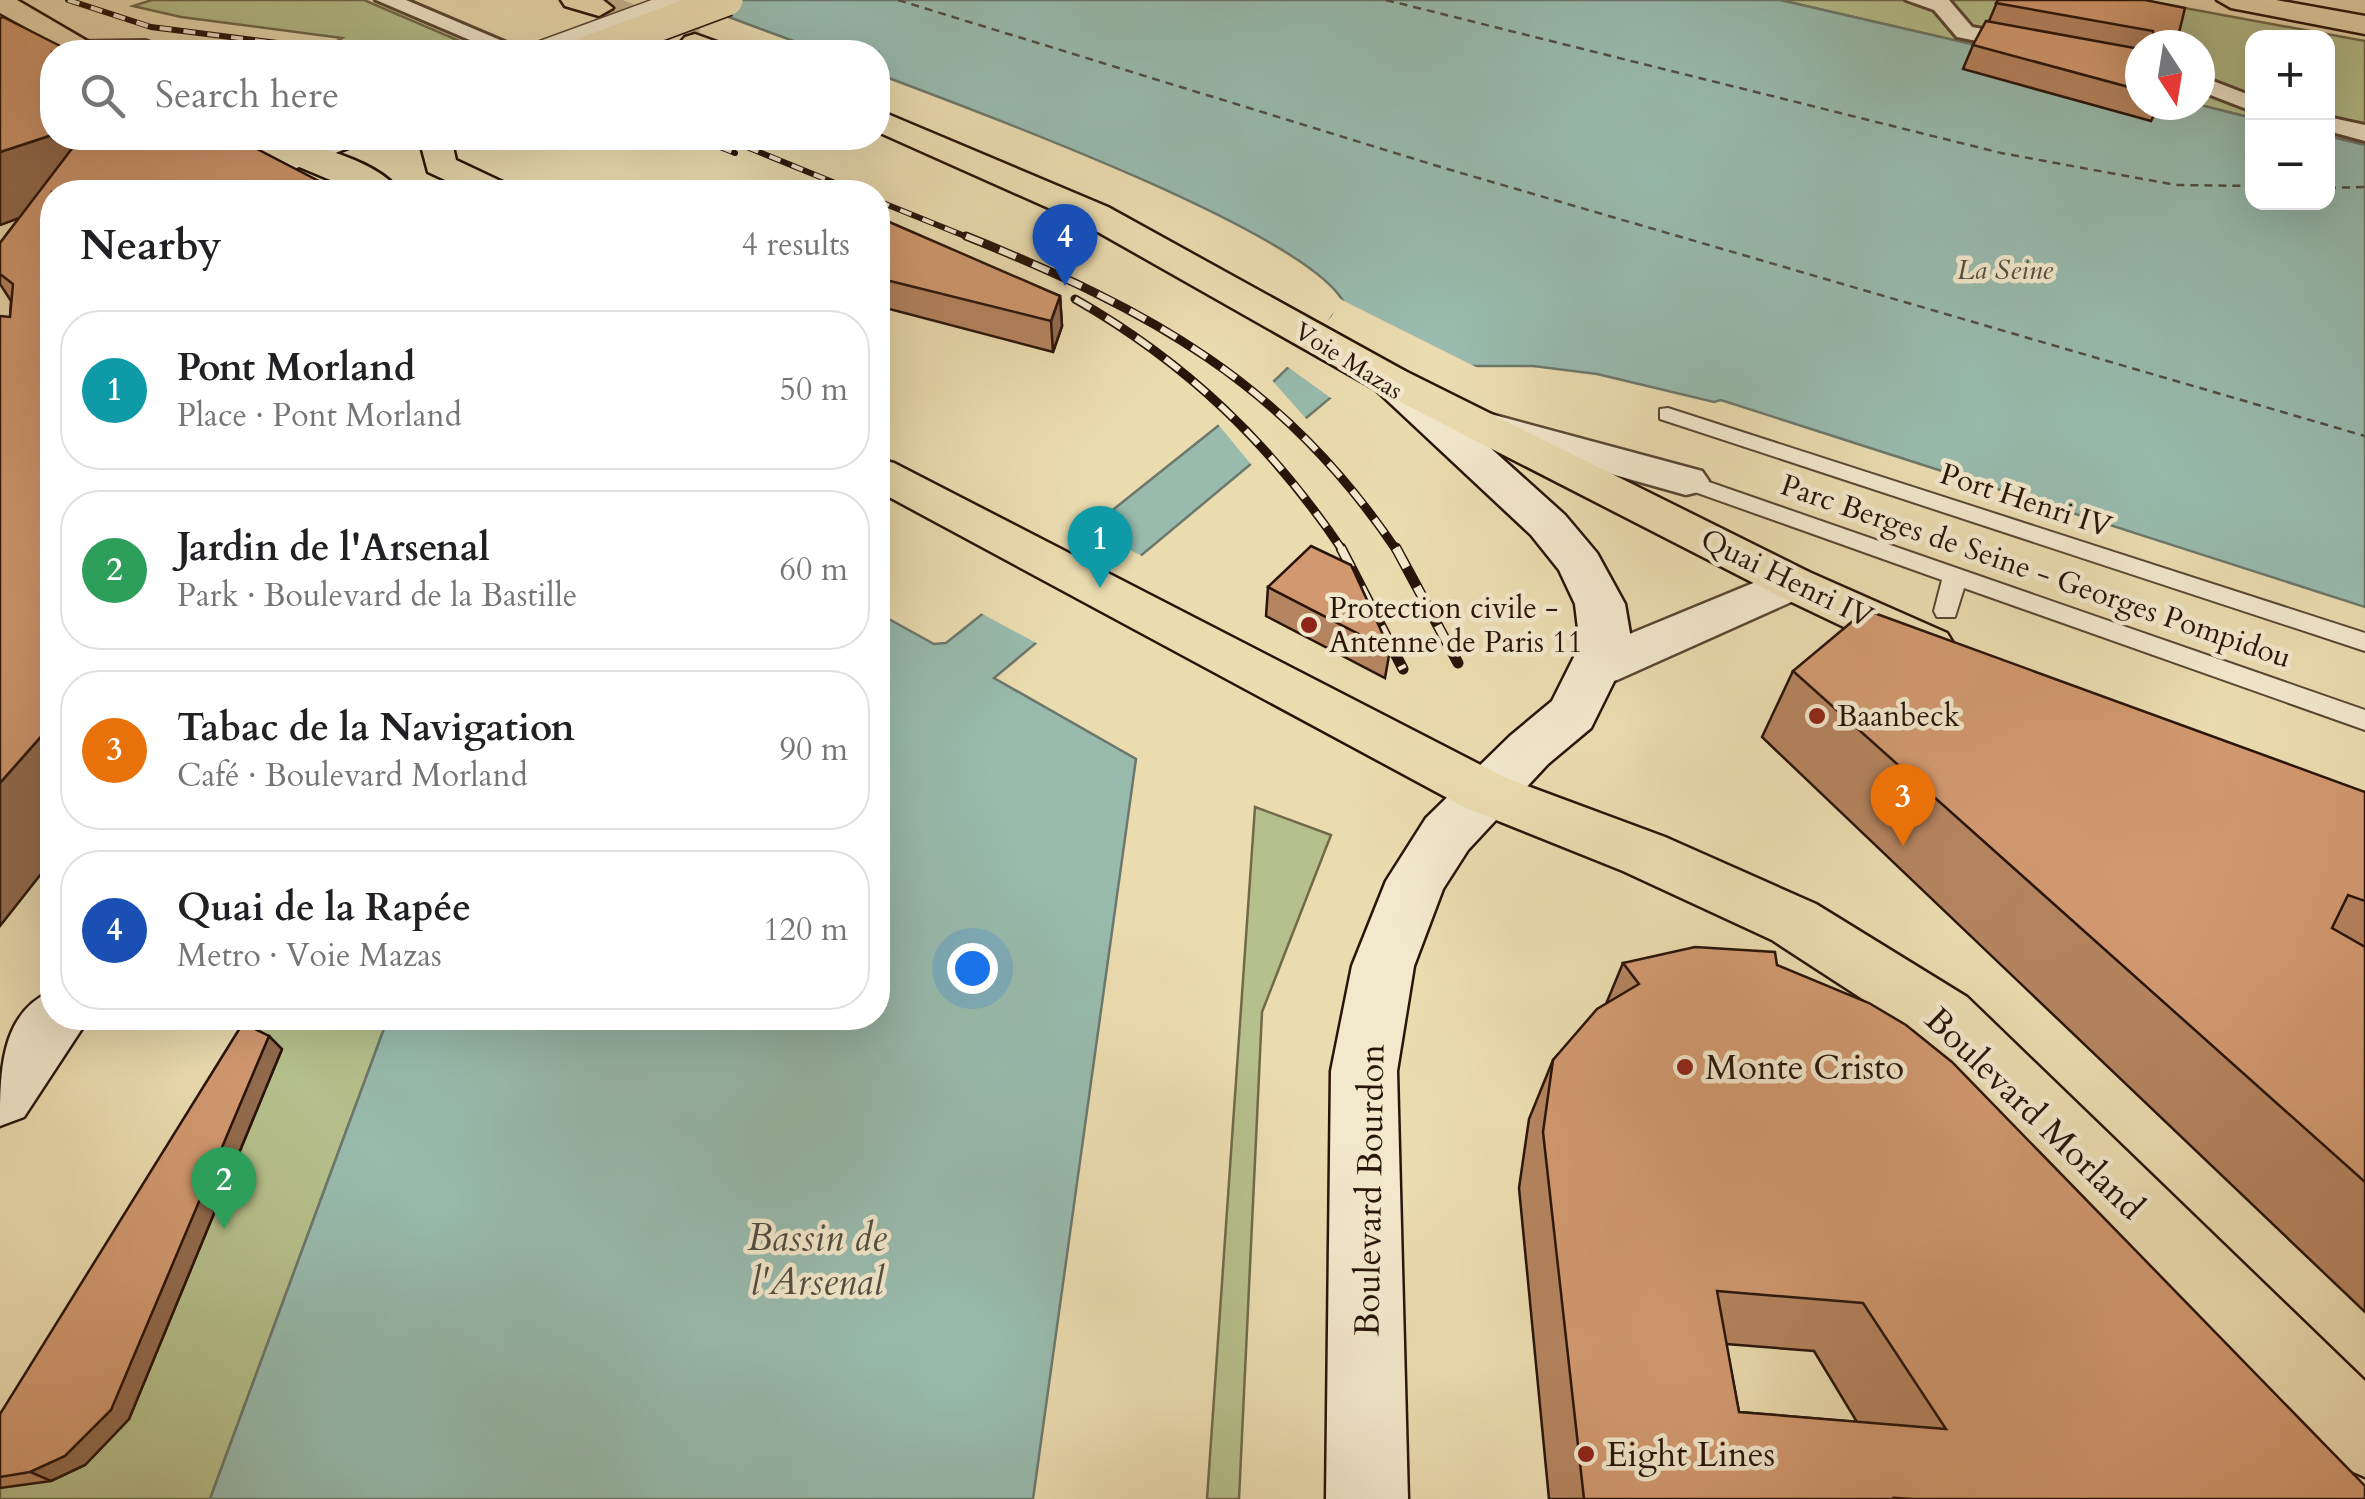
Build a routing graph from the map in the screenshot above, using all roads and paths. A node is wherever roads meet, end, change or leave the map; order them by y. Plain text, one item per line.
1 (386, 0) edge
2 (675, 0) edge
3 (728, 0) edge
4 (1917, 0) edge
5 (2231, 0) edge
6 (0, 2) edge
7 (2365, 25) edge
8 (70, 40) edge
9 (487, 40) edge
10 (566, 40) edge
11 (620, 40) edge
12 (26, 48) edge
13 (40, 48) edge
14 (2125, 63) edge
15 (2215, 90) edge
16 (2245, 101) edge
17 (890, 125) edge
18 (2335, 126) edge
19 (2365, 134) edge
20 (291, 150) edge
21 (312, 150) edge
22 (437, 150) edge
23 (302, 154) junction
24 (236, 180) edge
25 (357, 180) edge
26 (470, 180) edge
27 (1668, 414) dead end
28 (1476, 438) junction
29 (890, 479) edge
30 (1686, 481) joint
31 (1955, 576) junction
32 (1792, 583) junction
33 (1946, 611) dead end
34 (2365, 642) edge
35 (1974, 664) edge
36 (1599, 668) junction
37 (2365, 720) edge
38 (1486, 793) junction
39 (48, 1030) edge
40 (0, 1095) edge
41 (2365, 1436) edge
42 (1367, 1499) edge

1 - 9 street
2 - 10 lane, bridge
3 - 11 main road, bridge
4 - 14 street
5 - 7 main road
6 - 8 main road
12 - 13 main road
15 - 16 street
17 - 28 main road, Voie Mazas
18 - 19 street
20 - 23 main road
21 - 23 main road
22 - 26 main road
23 - 24 main road
23 - 25 main road
27 - 34 lane, Port Henri IV
28 - 30 main road
28 - 32 main road, Quai Henri IV
28 - 36 main road, Voie Mazas
29 - 38 main road, Boulevard Morland
30 - 31 lane, Parc Berges de Seine - Georges Pompidou
31 - 33 lane
31 - 37 lane, Parc Berges de Seine - Georges Pompidou
32 - 35 main road, Quai Henri IV
32 - 36 main road
36 - 38 main road, Voie Mazas
38 - 41 main road, Boulevard Morland
38 - 42 main road, Boulevard Bourdon
39 - 40 main road

